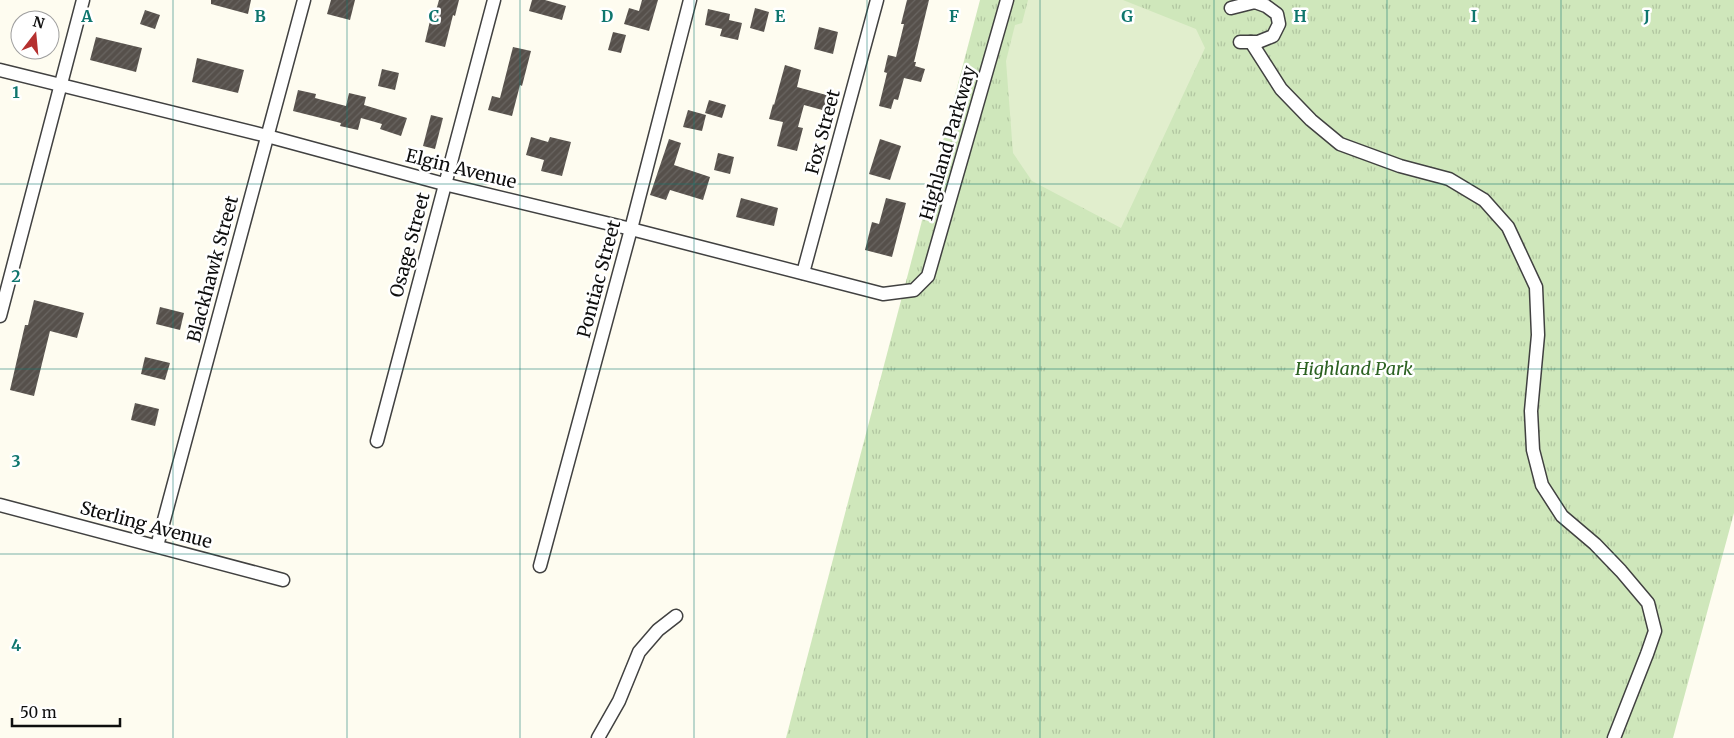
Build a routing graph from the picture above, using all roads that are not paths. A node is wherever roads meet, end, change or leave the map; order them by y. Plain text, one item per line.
1 (83, 0) edge
2 (304, 0) edge
3 (494, 0) edge
4 (690, 0) edge
5 (877, 0) edge
6 (1007, 0) edge
7 (1231, 8) dead end
8 (0, 70) edge
9 (61, 85) junction
10 (267, 136) junction
11 (444, 184) junction
12 (631, 228) junction
13 (803, 273) junction
14 (914, 290) joint
15 (0, 316) edge
16 (378, 441) dead end
17 (0, 505) edge
18 (156, 546) junction
19 (540, 566) dead end
20 (283, 580) dead end
21 (676, 616) dead end
22 (598, 738) edge
23 (1614, 738) edge

1 - 9 street
2 - 10 street, Blackhawk Street
3 - 11 street, Osage Street
4 - 12 street, Pontiac Street
5 - 13 street, Fox Street
6 - 14 street, Highland Parkway
7 - 23 street
8 - 9 street, Elgin Avenue
9 - 10 street, Elgin Avenue
9 - 15 street
10 - 11 street, Elgin Avenue
10 - 18 street, Blackhawk Street
11 - 12 street, Elgin Avenue
11 - 16 street, Osage Street
12 - 13 street, Elgin Avenue
12 - 19 street, Pontiac Street
13 - 14 street, Elgin Avenue
17 - 18 street, Sterling Avenue
18 - 20 street, Sterling Avenue
21 - 22 street

